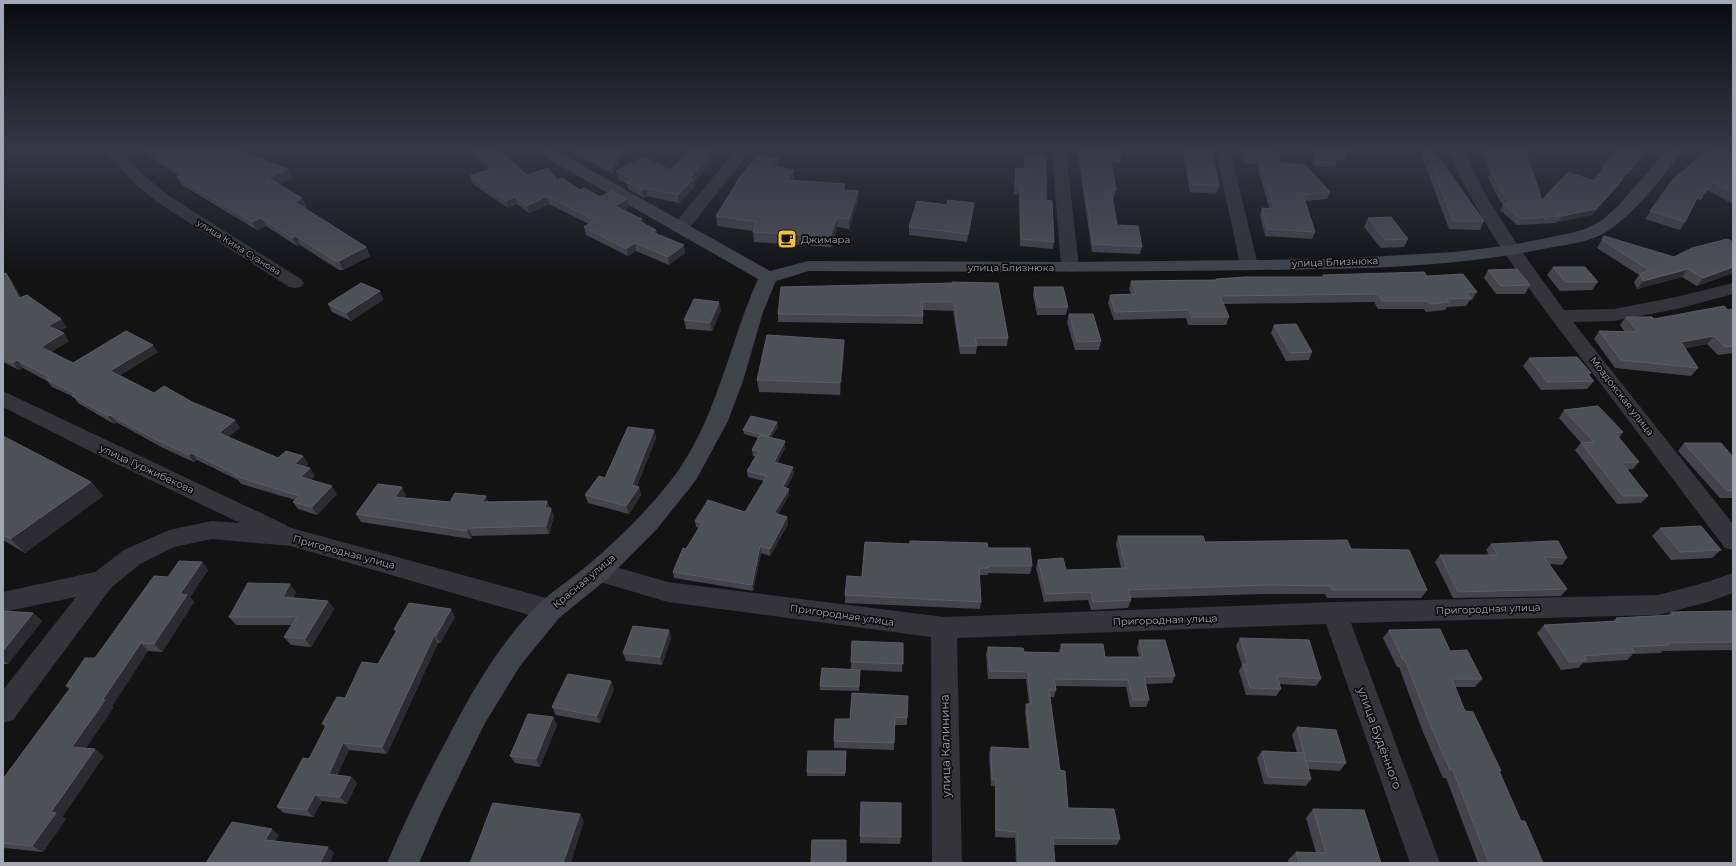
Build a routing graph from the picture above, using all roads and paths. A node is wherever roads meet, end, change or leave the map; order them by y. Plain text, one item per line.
1 (153, 190) edge
2 (615, 190) edge
3 (711, 190) edge
4 (1063, 190) edge
5 (1232, 190) edge
6 (1476, 190) edge
7 (1641, 190) edge
8 (681, 228) junction
9 (1512, 250) junction
10 (1249, 265) junction
11 (1070, 267) junction
12 (768, 277) junction
13 (295, 283) dead end
14 (1733, 288) edge
15 (1559, 316) junction
16 (3, 398) edge
17 (1731, 532) edge
18 (291, 537) junction
19 (598, 572) junction
20 (102, 581) junction
21 (1733, 583) edge
22 (3, 602) edge
23 (550, 610) junction
24 (1335, 613) junction
25 (944, 628) junction
26 (3, 711) edge
27 (403, 863) edge
28 (947, 863) edge
29 (1426, 863) edge

1 - 13 street, улица Кима Суанова
2 - 8 street
3 - 8 street
4 - 11 street
5 - 10 street
6 - 9 street, Моздокская улица
7 - 9 street, улица Близнюка
8 - 12 street
9 - 10 street, улица Близнюка
9 - 15 street, Моздокская улица
10 - 11 street, улица Близнюка
11 - 12 street, улица Близнюка
12 - 19 street, Красная улица
14 - 15 street
15 - 17 street, Моздокская улица
16 - 18 street, улица Гуржибекова
18 - 20 street, Пригородная улица
18 - 23 street, Пригородная улица
19 - 23 street, Красная улица
19 - 25 street, Пригородная улица
20 - 22 street, Пригородная улица
20 - 26 street
21 - 24 street, Пригородная улица
23 - 27 street, Красная улица
24 - 25 street, Пригородная улица
24 - 29 street, улица Будённого
25 - 28 street, улица Калинина

